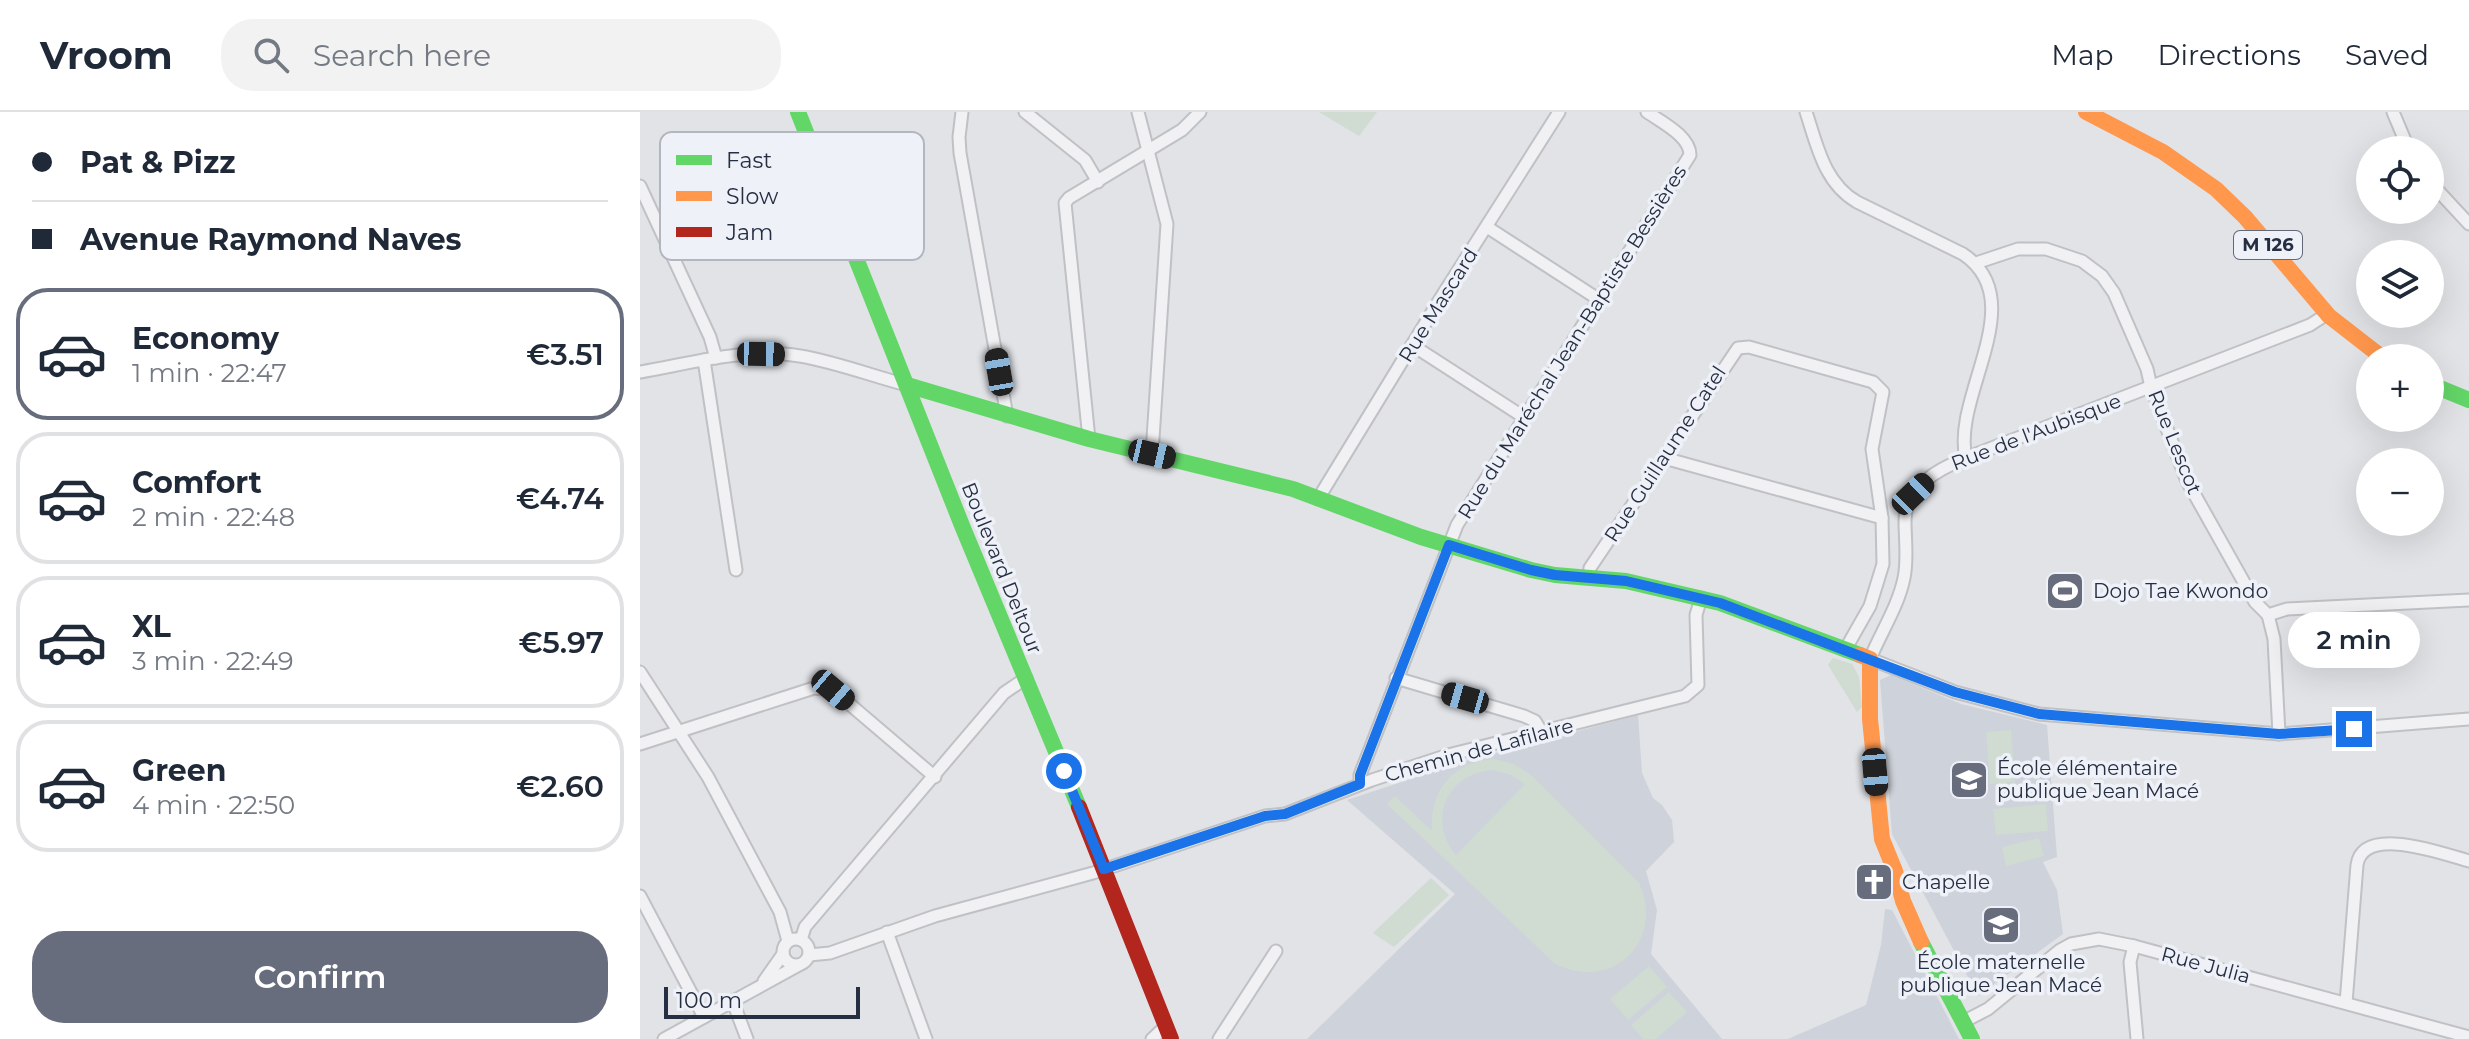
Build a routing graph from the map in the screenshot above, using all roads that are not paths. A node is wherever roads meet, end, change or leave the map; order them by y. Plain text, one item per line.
1 (798, 112) edge
2 (962, 112) edge
3 (1025, 112) edge
4 (1138, 112) edge
5 (1200, 112) edge
6 (1559, 112) edge
7 (1647, 112) edge
8 (1806, 112) edge
9 (2086, 112) edge
10 (2393, 112) edge
11 (806, 132) edge
12 (2403, 136) edge
13 (1149, 152) junction
14 (1098, 182) junction
15 (640, 186) edge
16 (2444, 197) edge
17 (2469, 224) edge
18 (1487, 227) junction
19 (660, 229) edge
20 (674, 260) edge
21 (857, 260) edge
22 (1976, 263) junction
23 (1598, 299) junction
24 (2327, 314) junction
25 (2363, 344) edge
26 (1412, 345) junction
27 (710, 359) junction
28 (640, 372) edge
29 (907, 385) junction
30 (2151, 387) junction
31 (2444, 390) edge
32 (2469, 400) edge
33 (1007, 416) junction
34 (1525, 418) junction
35 (1089, 439) junction
36 (1152, 454) junction
37 (1664, 458) junction
38 (1966, 458) junction
39 (1318, 499) junction
40 (1882, 518) junction
41 (1449, 545) junction
42 (736, 570) dead end
43 (1589, 578) junction
44 (1701, 598) junction
45 (2469, 600) edge
46 (2268, 615) junction
47 (1845, 650) junction
48 (1870, 659) junction
49 (640, 672) edge
50 (1026, 678) junction
51 (1396, 678) junction
52 (2469, 719) edge
53 (1541, 731) junction
54 (677, 732) junction
55 (2279, 734) junction
56 (640, 744) edge
57 (935, 777) junction
58 (1360, 784) junction
59 (2469, 861) edge
60 (1104, 869) junction
61 (640, 896) edge
62 (813, 918) junction
63 (783, 919) junction
64 (887, 932) junction
65 (801, 940) junction
66 (788, 941) junction
67 (2134, 946) junction
68 (1276, 951) dead end
69 (783, 954) junction
70 (809, 955) junction
71 (799, 965) junction
72 (758, 988) junction
73 (733, 1002) junction
74 (2346, 1003) junction
75 (704, 1017) junction
76 (1963, 1022) junction
77 (1168, 1033) edge
78 (2469, 1037) edge
79 (664, 1039) edge
80 (747, 1039) edge
81 (926, 1039) edge
82 (1152, 1039) edge
83 (1219, 1039) edge
84 (1972, 1039) edge
85 (2137, 1039) edge

1 - 11 street, Boulevard Deltour
2 - 33 street
3 - 14 street
4 - 13 street
5 - 13 street
6 - 18 street, Rue Mascard
7 - 23 street, Rue du Maréchal Jean-Baptiste Bessières
8 - 22 street
9 - 24 street, M 126
10 - 12 street
13 - 14 street
13 - 36 street
14 - 35 street
15 - 19 street
16 - 17 street
18 - 23 street
18 - 26 street, Rue Mascard
20 - 27 street
21 - 29 street, Boulevard Deltour
22 - 30 street, Rue Lescot
22 - 38 street
23 - 34 street, Rue du Maréchal Jean-Baptiste Bessières
24 - 25 street, M 126
24 - 30 street, Rue de l'Aubisque
26 - 34 street
26 - 39 street, Rue Mascard
27 - 28 street
27 - 29 street
27 - 42 street
29 - 33 street
29 - 50 street, Boulevard Deltour
30 - 38 street, Rue de l'Aubisque
30 - 46 street, Rue Lescot
31 - 32 street
33 - 35 street
34 - 41 street, Rue du Maréchal Jean-Baptiste Bessières
35 - 36 street
36 - 39 street
37 - 40 street
37 - 40 street, Rue Guillaume Catel
37 - 43 street, Rue Guillaume Catel
38 - 48 street, Rue de l'Aubisque
39 - 41 street
40 - 47 street
41 - 43 street
41 - 51 street, Rue du Maréchal Jean-Baptiste Bessières
43 - 44 street
44 - 47 street
44 - 53 street, Chemin de Lafilaire
45 - 46 street
46 - 55 street, Rue Lescot
47 - 48 street
48 - 55 street
48 - 76 street
49 - 54 street
50 - 57 street
50 - 60 street, Boulevard Deltour
51 - 53 street
51 - 58 street, Rue du Maréchal Jean-Baptiste Bessières
52 - 55 street
53 - 58 street, Chemin de Lafilaire
54 - 56 street
54 - 57 street
54 - 63 street
57 - 62 street
58 - 60 street, Chemin de Lafilaire
59 - 74 street
60 - 64 street, Chemin de Lafilaire
60 - 77 street, Boulevard Deltour
61 - 75 street
62 - 63 street
62 - 65 street
63 - 66 street
64 - 70 street, Chemin de Lafilaire
64 - 81 street
65 - 66 street
65 - 70 street
66 - 69 street
67 - 74 street, Rue Julia
67 - 76 street, Rue Julia
67 - 85 street
68 - 83 street
69 - 71 street
69 - 72 street
70 - 71 street
71 - 72 street
72 - 73 street
73 - 75 street
73 - 80 street
74 - 78 street, Rue Julia
75 - 79 street
76 - 84 street
77 - 82 street

